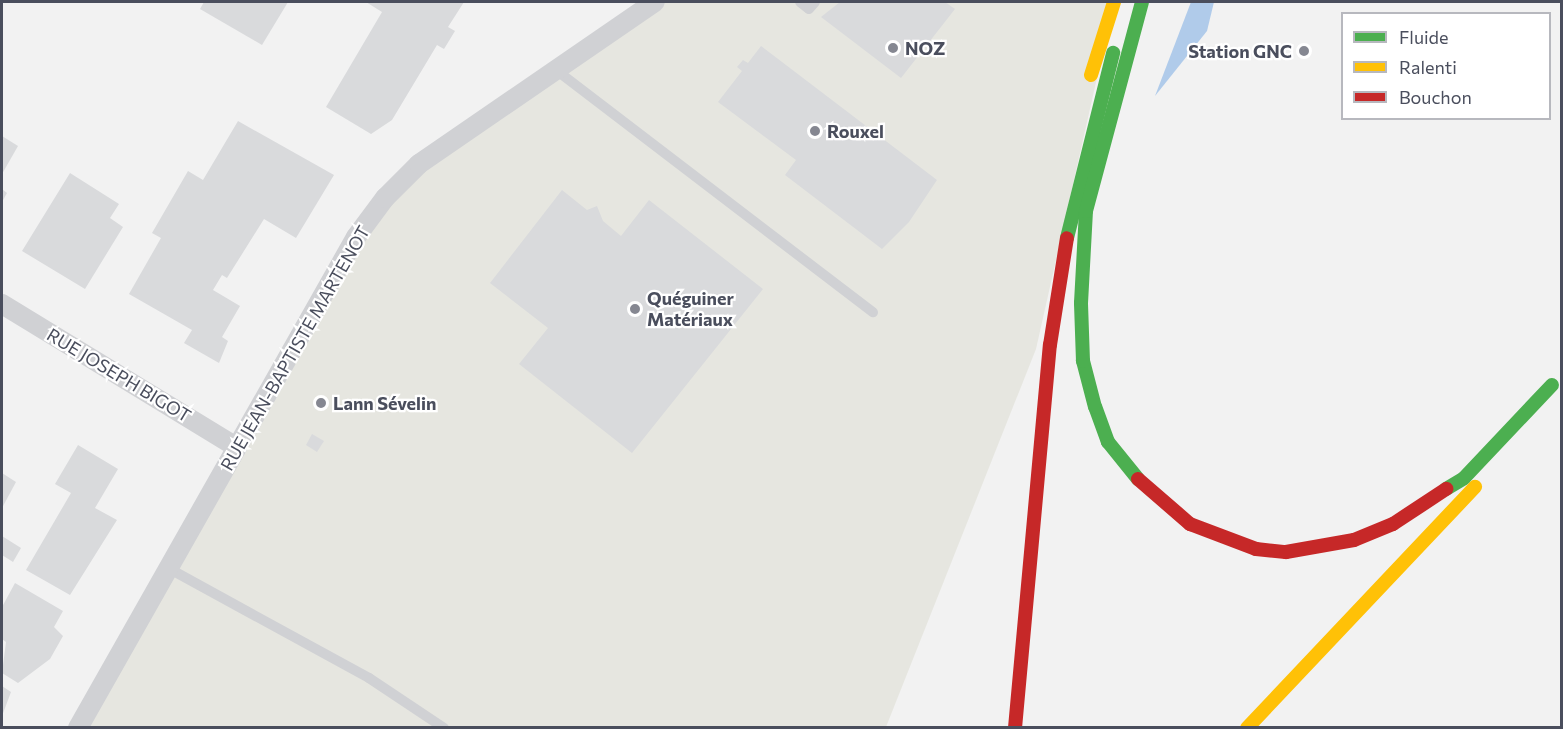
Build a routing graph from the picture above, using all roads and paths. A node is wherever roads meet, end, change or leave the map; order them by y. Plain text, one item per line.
1 (655, 2) edge
2 (800, 2) edge
3 (815, 2) edge
4 (1114, 2) edge
5 (1128, 2) edge
6 (1142, 2) edge
7 (556, 70) junction
8 (2, 304) edge
9 (873, 312) dead end
10 (237, 447) junction
11 (168, 568) junction
12 (78, 728) edge
13 (444, 728) edge
14 (1000, 728) edge
15 (1015, 728) edge
16 (1247, 728) edge

1 - 7 street, RUE JEAN-BAPTISTE MARTENOT
2 - 3 lane
4 - 14 main road
5 - 15 main road
6 - 16 main road
7 - 9 lane
7 - 10 street, RUE JEAN-BAPTISTE MARTENOT
8 - 10 street, RUE JOSEPH BIGOT
10 - 11 street, RUE JEAN-BAPTISTE MARTENOT
11 - 12 street, RUE JEAN-BAPTISTE MARTENOT
11 - 13 lane

